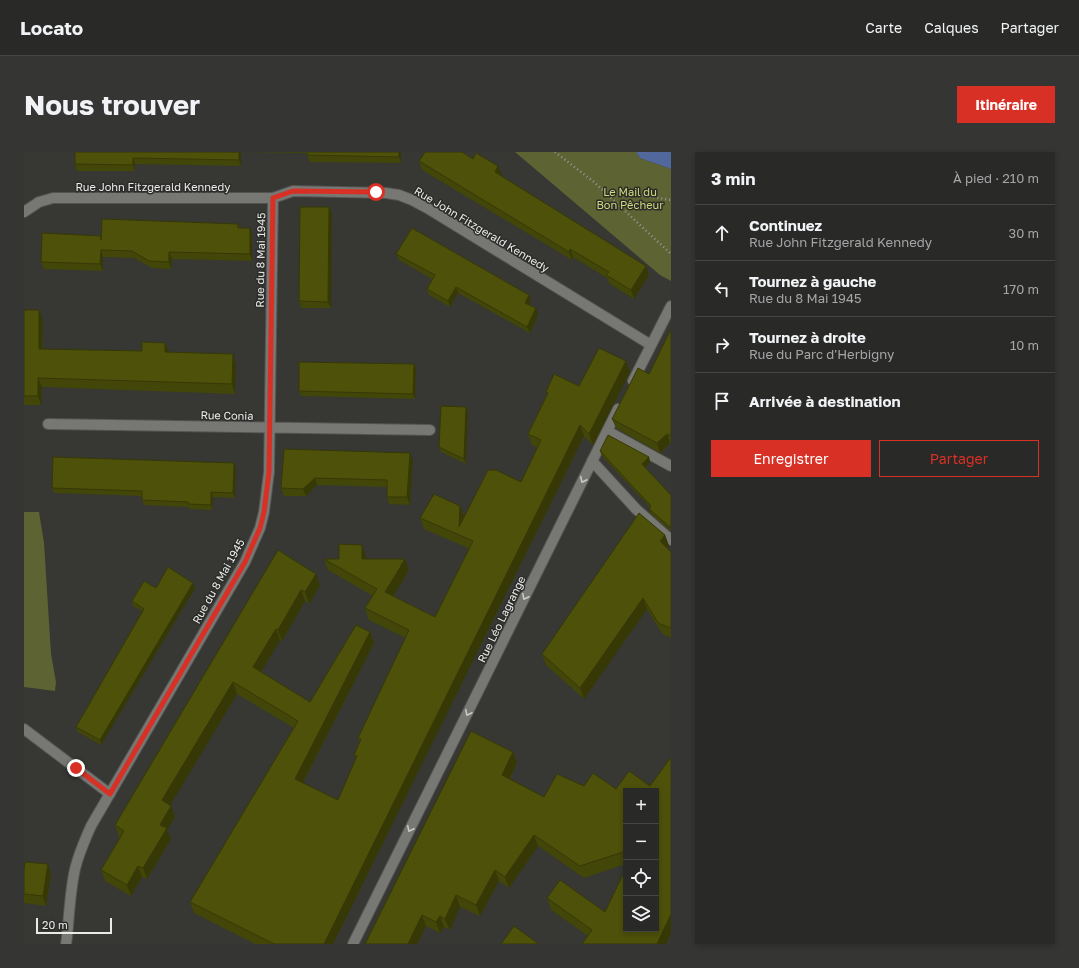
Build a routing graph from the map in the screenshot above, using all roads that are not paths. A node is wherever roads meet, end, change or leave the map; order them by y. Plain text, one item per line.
1 (273, 198) junction
2 (24, 212) edge
3 (671, 306) edge
4 (651, 345) junction
5 (48, 424) dead end
6 (270, 428) junction
7 (430, 430) dead end
8 (607, 431) junction
9 (592, 461) junction
10 (671, 466) edge
11 (671, 540) edge
12 (25, 731) edge
13 (110, 794) junction
14 (66, 944) edge
15 (353, 944) edge

1 - 2 street, Rue John Fitzgerald Kennedy
1 - 4 street, Rue John Fitzgerald Kennedy
1 - 6 street, Rue du 8 Mai 1945
3 - 4 street, Rue Léo Lagrange
4 - 8 street, Rue Léo Lagrange
5 - 6 street, Rue Conia
6 - 7 street, Rue Conia
6 - 13 street, Rue du 8 Mai 1945
8 - 9 street, Rue Léo Lagrange
8 - 10 street
9 - 11 street
9 -> 15 street, Rue Léo Lagrange
12 - 13 street
13 - 14 street, Rue du 8 Mai 1945

